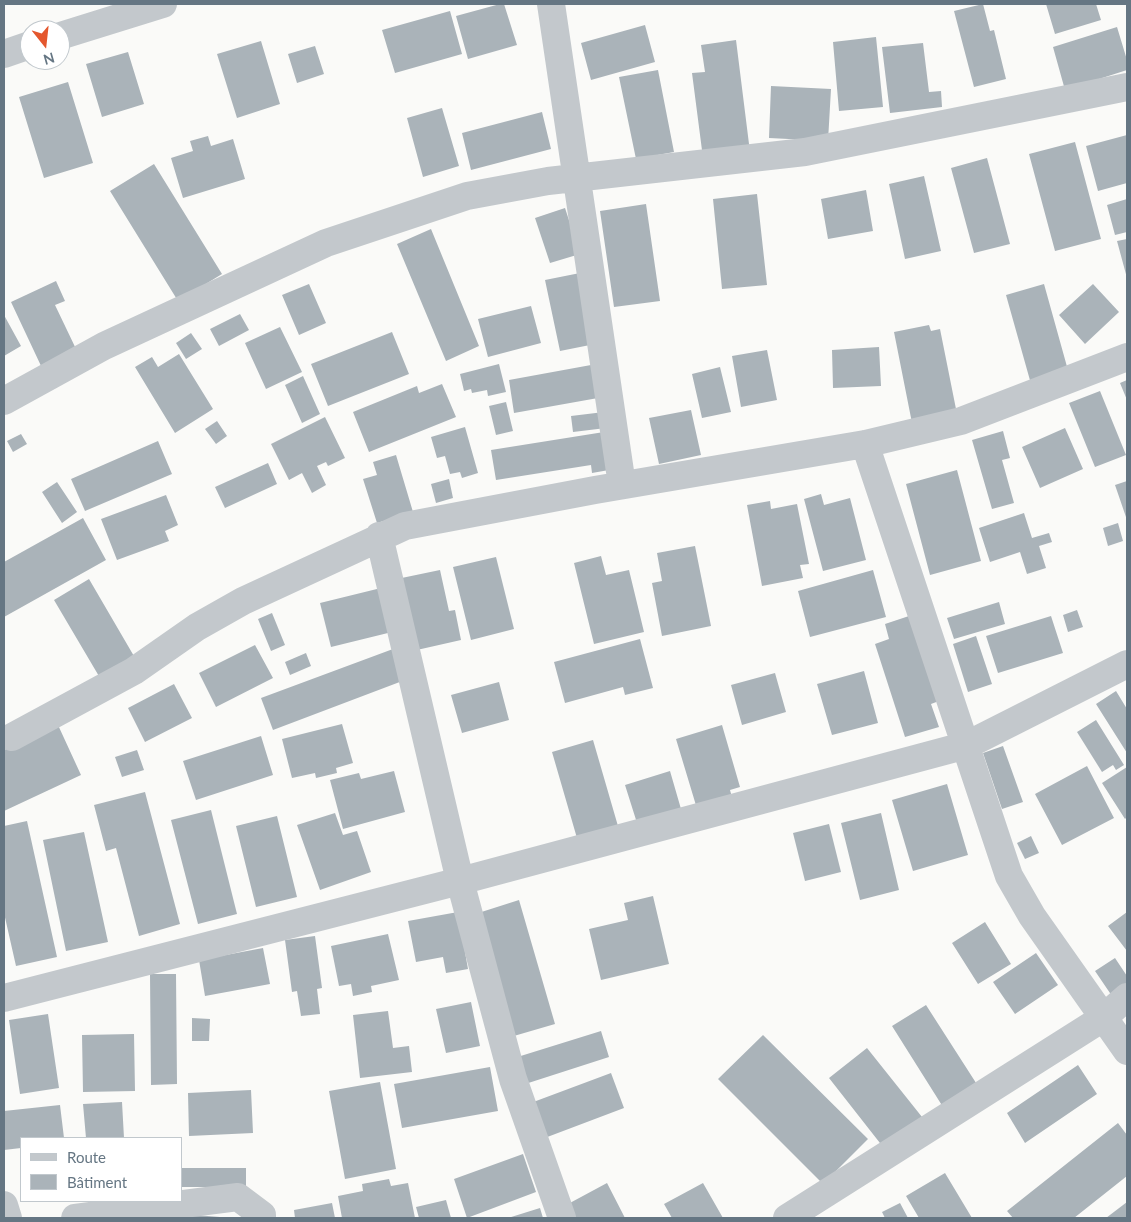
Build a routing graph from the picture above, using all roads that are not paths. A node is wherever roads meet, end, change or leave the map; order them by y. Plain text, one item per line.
1 (163, 4) edge
2 (552, 4) edge
3 (70, 33) edge
4 (20, 49) edge
5 (4, 54) edge
6 (1127, 87) edge
7 (576, 178) junction
8 (1127, 357) edge
9 (4, 401) edge
10 (865, 444) junction
11 (622, 485) junction
12 (379, 536) junction
13 (1127, 664) edge
14 (12, 737) dead end
15 (967, 745) junction
16 (460, 881) junction
17 (1127, 997) edge
18 (4, 998) edge
19 (1103, 1018) junction
20 (1127, 1051) edge
21 (4, 1205) edge
22 (8, 1218) edge
23 (74, 1218) edge
24 (262, 1218) edge
25 (562, 1218) edge
26 (788, 1218) edge

1 - 3 street
2 - 7 street
4 - 5 street
6 - 7 street
7 - 9 street
7 - 11 street
8 - 10 street
10 - 11 street
10 - 15 street
11 - 12 street
12 - 14 street
12 - 16 street
13 - 15 street
15 - 16 street
15 - 19 street
16 - 18 street
16 - 25 street
17 - 19 street
19 - 20 street
19 - 26 street
21 - 22 street
23 - 24 street

